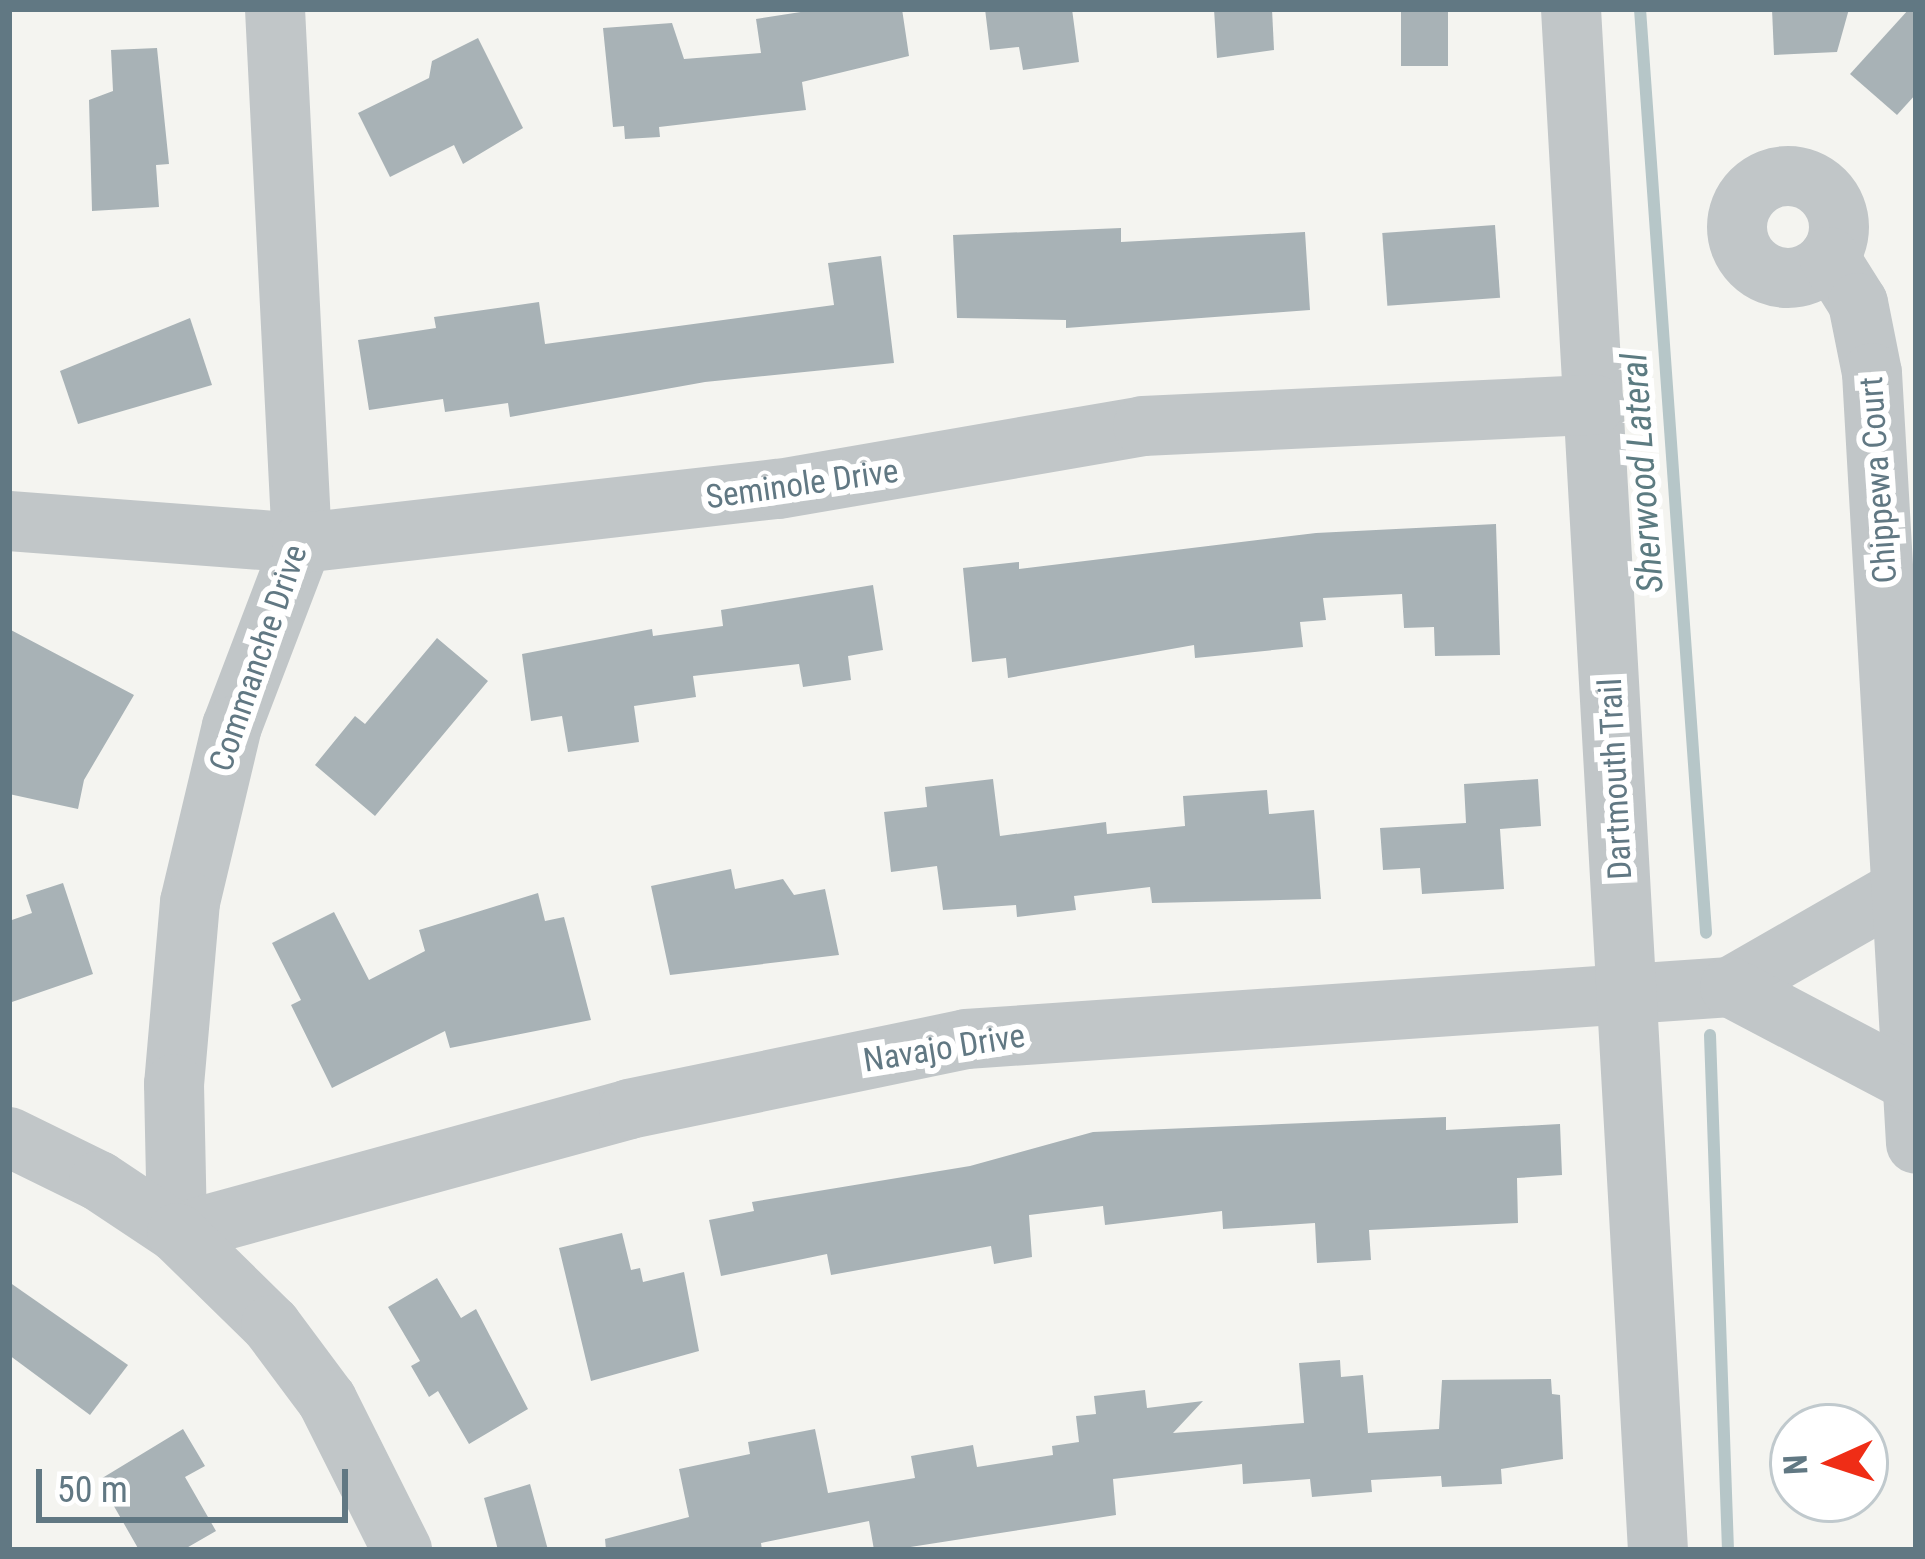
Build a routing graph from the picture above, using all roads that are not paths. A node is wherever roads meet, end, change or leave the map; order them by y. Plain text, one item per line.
1 (274, 9) edge
2 (1571, 9) edge
3 (1829, 257) dead end
4 (1595, 405) junction
5 (9, 521) edge
6 (302, 543) junction
7 (1903, 888) junction
8 (1730, 987) junction
9 (1627, 993) junction
10 (1913, 1083) edge
11 (9, 1137) edge
12 (1916, 1144) edge
13 (177, 1233) junction
14 (402, 1550) edge
15 (1658, 1550) edge

1 - 6 street, Commanche Drive
2 - 4 street, Dartmouth Trail
3 - 7 street, Chippewa Court
4 - 6 street, Seminole Drive
4 - 9 street, Dartmouth Trail
5 - 6 street, Seminole Drive
6 - 13 street, Commanche Drive
7 - 8 street, Navajo Drive
7 - 10 street, Chippewa Court
8 - 9 street, Navajo Drive
8 - 10 street
9 - 13 street, Navajo Drive
9 - 15 street, Dartmouth Trail
10 - 12 street, Chippewa Court
11 - 13 street
13 - 14 street

